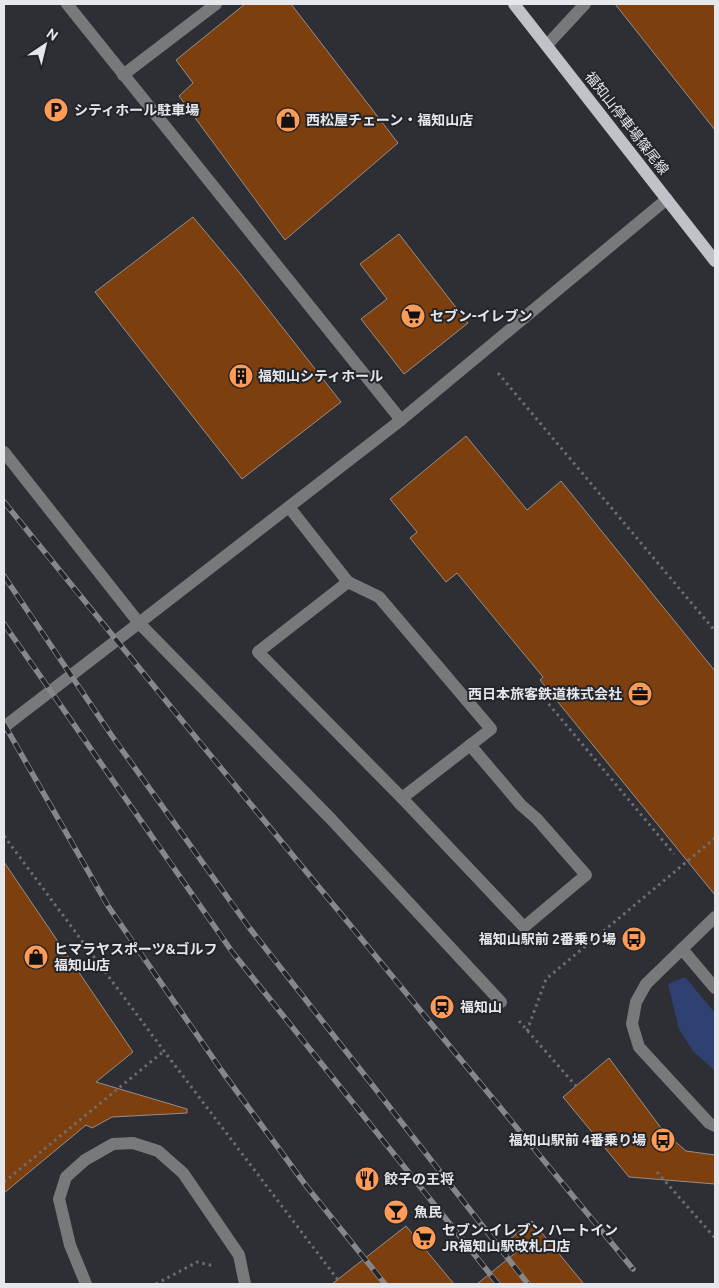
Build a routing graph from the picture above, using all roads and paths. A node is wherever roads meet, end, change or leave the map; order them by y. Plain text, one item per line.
1 (67, 4) edge
2 (216, 4) edge
3 (514, 4) edge
4 (585, 4) edge
5 (547, 45) junction
6 (123, 75) junction
7 (667, 199) junction
8 (715, 260) edge
9 (497, 373) dead end
10 (401, 420) junction
11 (4, 452) edge
12 (289, 507) junction
13 (348, 582) junction
14 (139, 623) junction
15 (715, 631) edge
16 (549, 690) dead end
17 (4, 727) edge
18 (470, 746) junction
19 (402, 798) junction
20 (4, 836) edge
21 (715, 838) edge
22 (674, 854) dead end
23 (715, 917) edge
24 (682, 949) junction
25 (715, 988) edge
26 (502, 1002) joint
27 (527, 1030) junction
28 (164, 1051) junction
29 (576, 1086) dead end
30 (715, 1126) edge
31 (657, 1172) dead end
32 (4, 1182) edge
33 (715, 1238) edge
34 (216, 1266) dead end
35 (338, 1280) dead end
36 (86, 1284) edge
37 (156, 1284) edge
38 (245, 1284) edge

1 - 6 street
2 - 6 street
3 - 5 main road, 福知山停車場篠尾線
4 - 5 street
5 - 7 main road, 福知山停車場篠尾線
6 - 10 street
7 - 8 main road, 福知山停車場篠尾線
7 - 10 street
9 - 15 path
10 - 12 street
11 - 14 street
12 - 13 street
12 - 14 street
13 - 18 street
13 - 19 street
14 - 17 street
14 - 26 street
16 - 22 path
18 - 19 street
18 - 19 street
20 - 28 path
21 - 27 path
23 - 24 street
24 - 25 street
24 - 30 street
26 - 27 path
27 - 29 path
28 - 32 path
28 - 35 path
31 - 33 path
34 - 37 path
36 - 38 street

